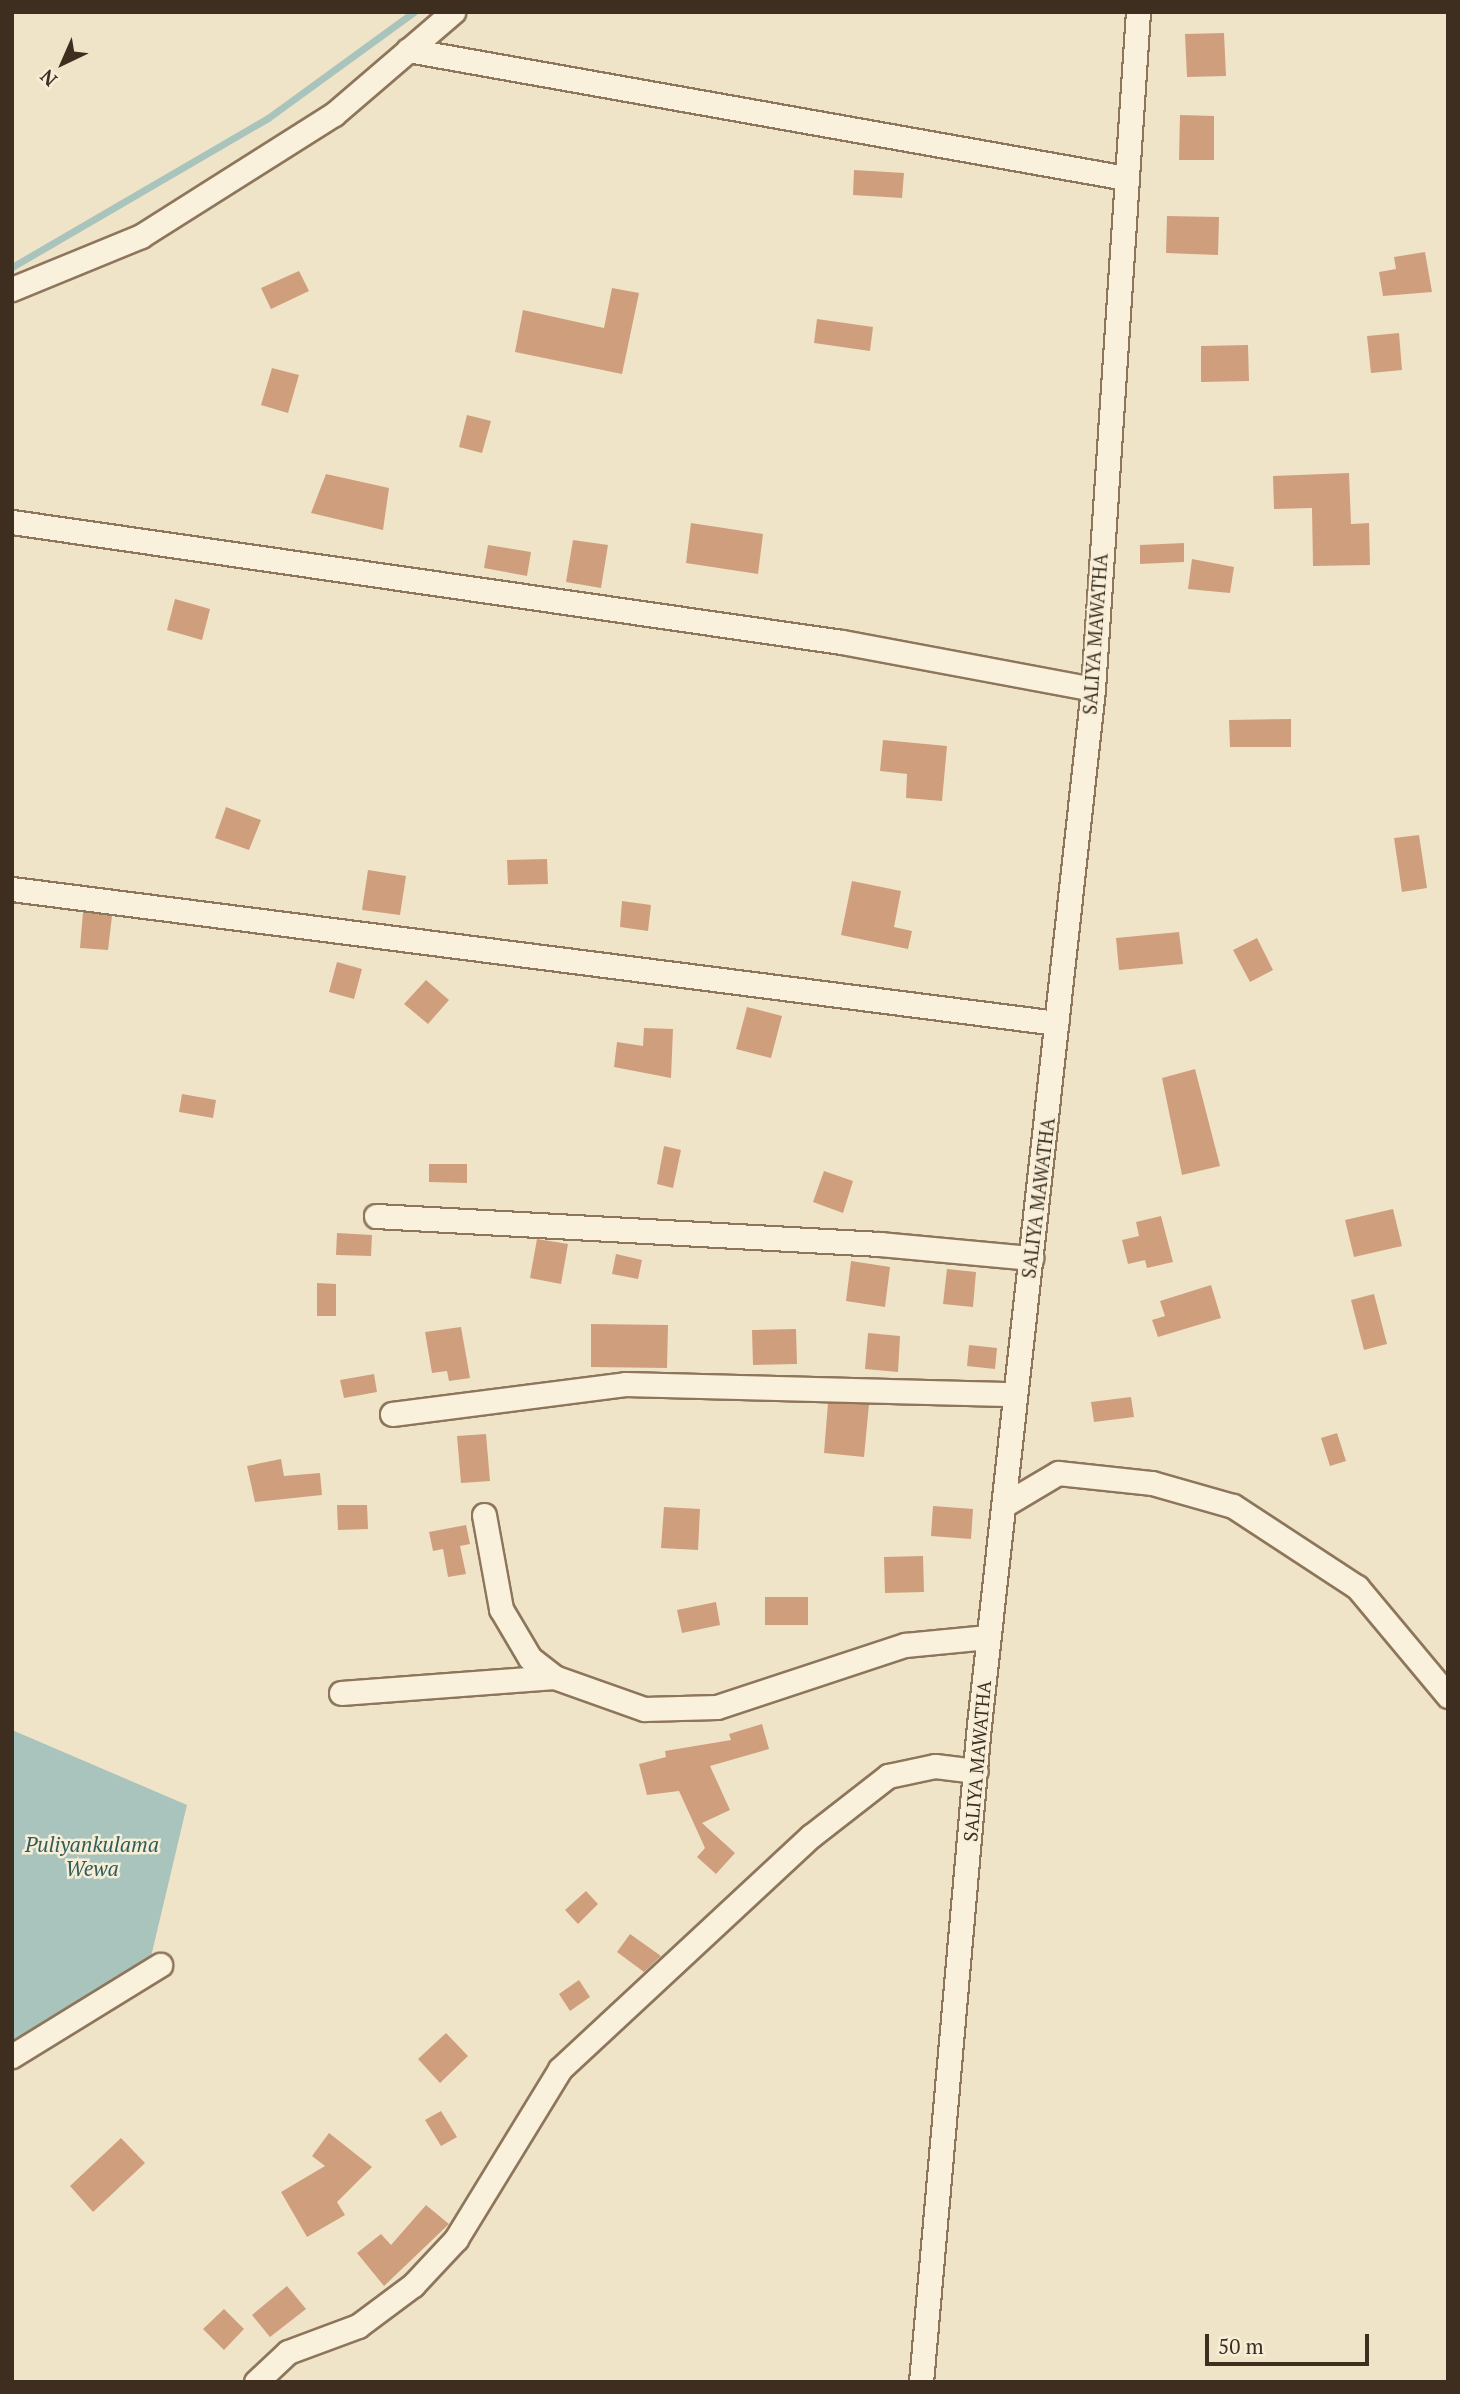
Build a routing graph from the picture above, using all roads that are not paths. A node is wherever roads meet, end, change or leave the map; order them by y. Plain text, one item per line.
1 (453, 12) edge
2 (1138, 12) edge
3 (408, 50) junction
4 (1126, 178) junction
5 (12, 289) edge
6 (12, 522) edge
7 (1093, 689) junction
8 (12, 889) edge
9 (1056, 1023) junction
10 (376, 1216) dead end
11 (1031, 1258) junction
12 (1015, 1394) junction
13 (392, 1414) dead end
14 (1004, 1505) junction
15 (484, 1515) dead end
16 (988, 1637) junction
17 (554, 1677) junction
18 (341, 1693) dead end
19 (1448, 1696) edge
20 (976, 1771) junction
21 (160, 1965) dead end
22 (12, 2056) edge
23 (256, 2382) edge
24 (921, 2382) edge

1 - 3 street
2 - 4 street, SALIYA MAWATHA
3 - 4 street
3 - 5 street
4 - 7 street, SALIYA MAWATHA
6 - 7 street
7 - 9 street, SALIYA MAWATHA
8 - 9 street
9 - 11 street, SALIYA MAWATHA
10 - 11 street
11 - 12 street, SALIYA MAWATHA
12 - 13 street
12 - 14 street, SALIYA MAWATHA
14 - 16 street, SALIYA MAWATHA
14 - 19 street
15 - 17 street
16 - 17 street
16 - 20 street, SALIYA MAWATHA
17 - 18 street
20 - 23 street
20 - 24 street, SALIYA MAWATHA
21 - 22 street

